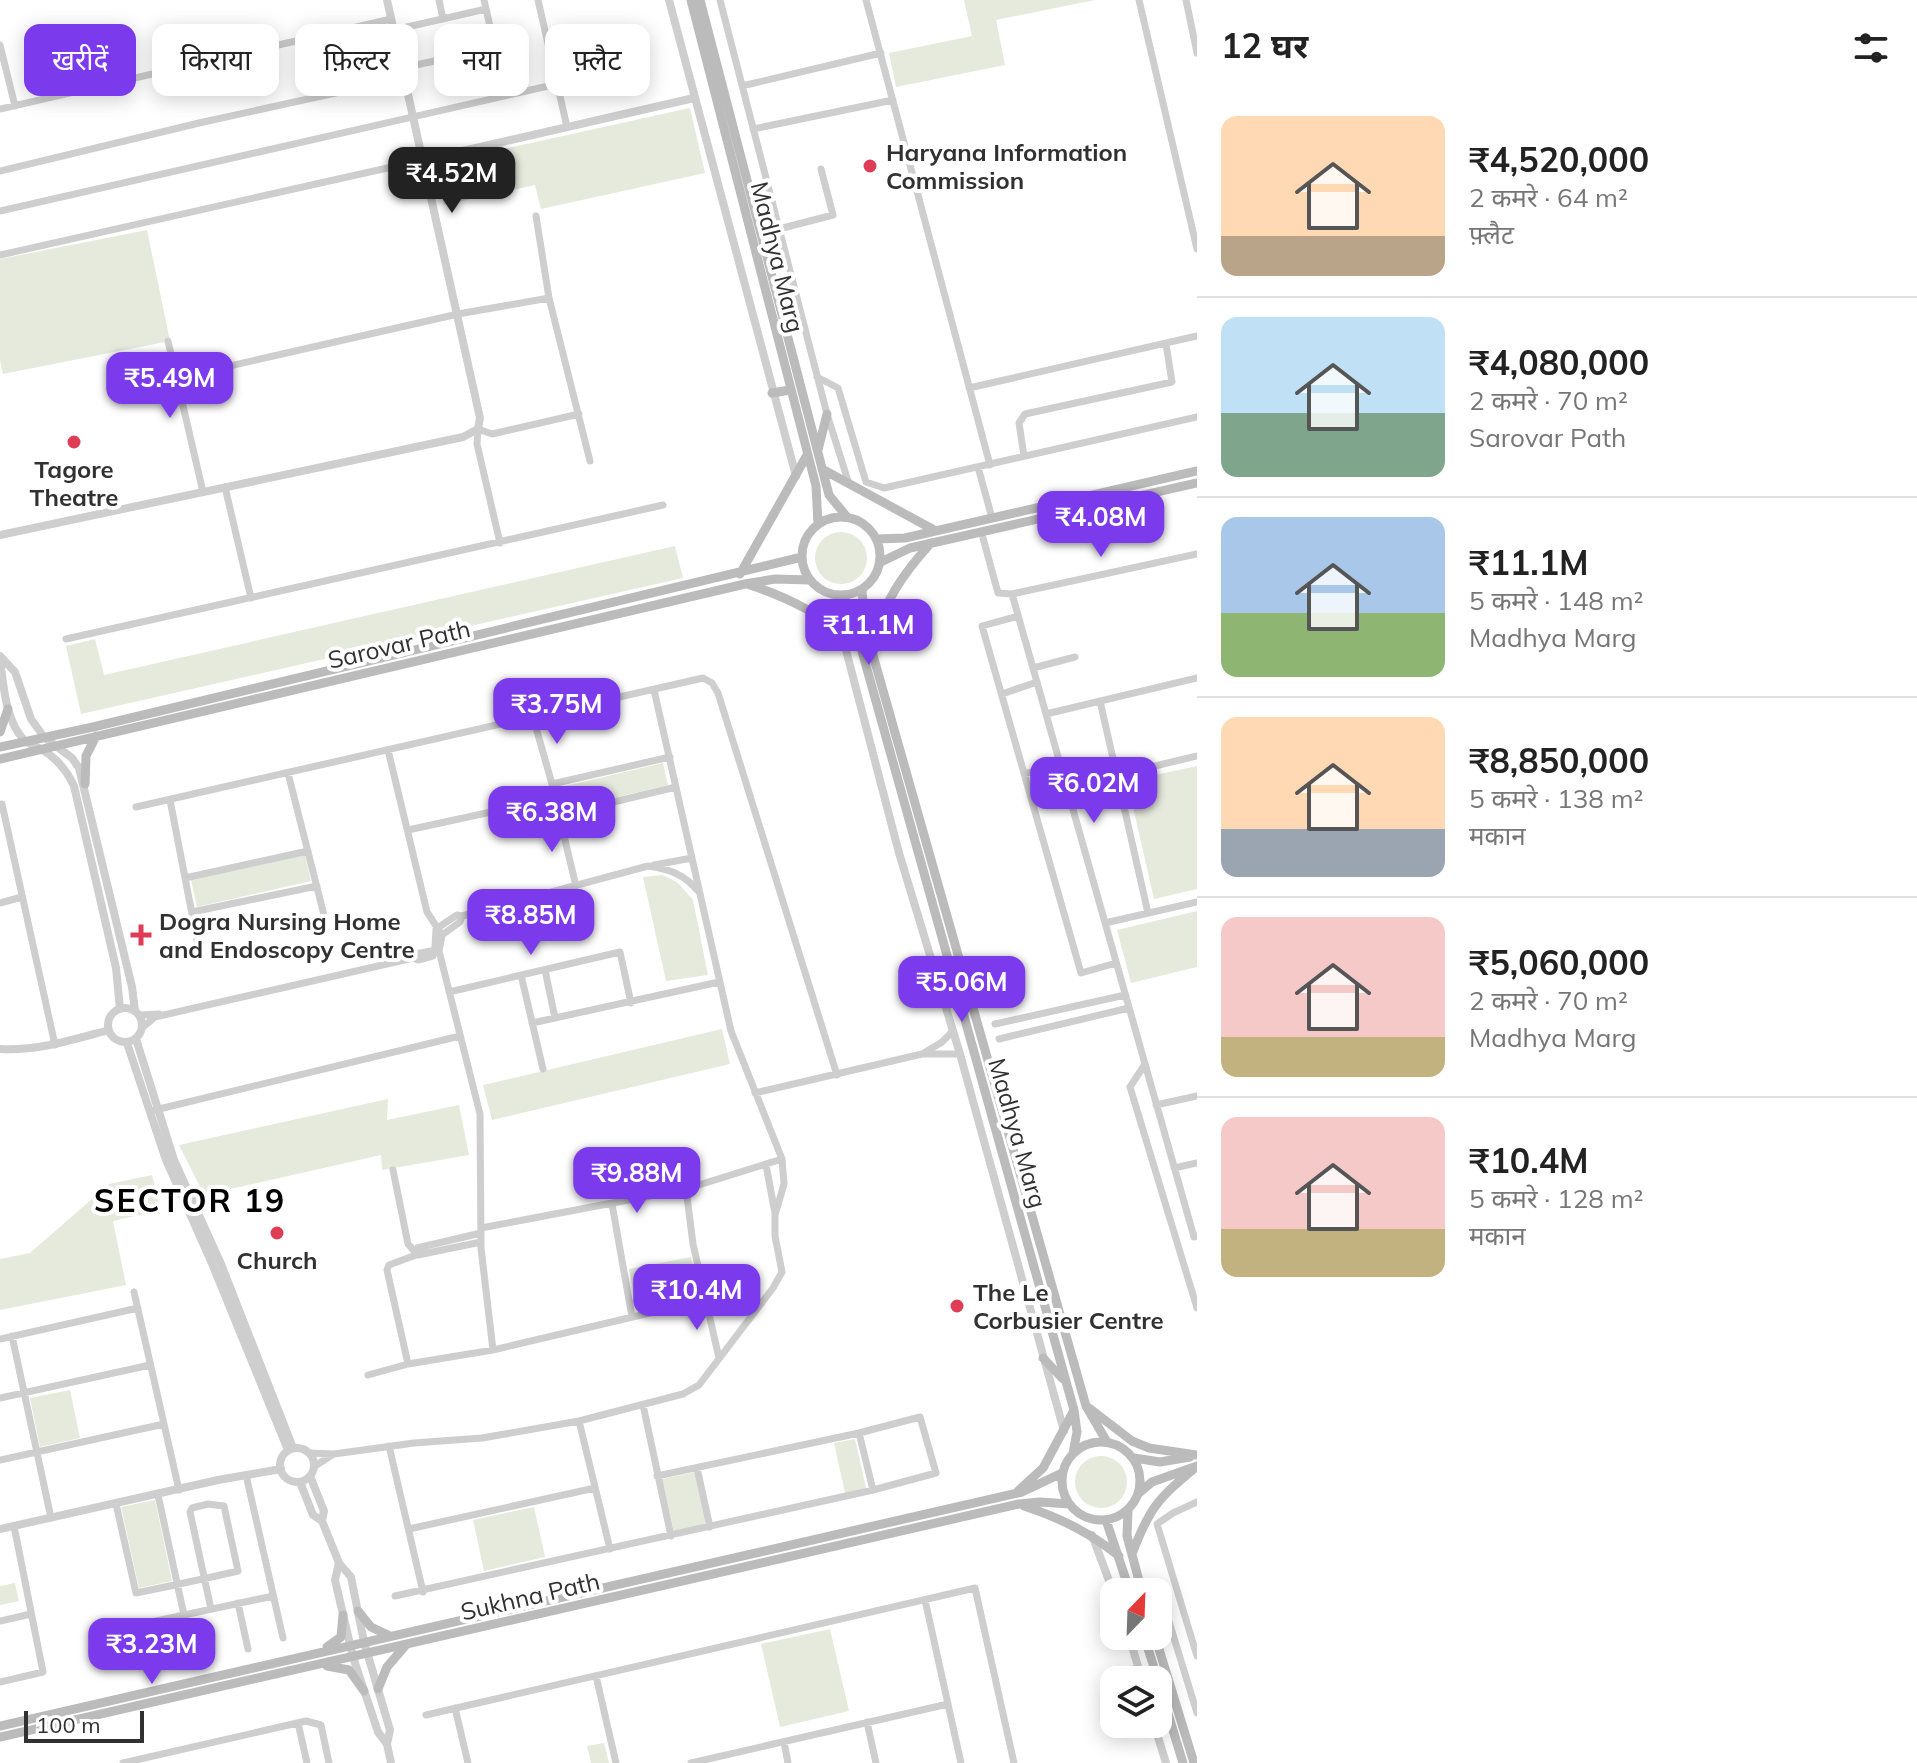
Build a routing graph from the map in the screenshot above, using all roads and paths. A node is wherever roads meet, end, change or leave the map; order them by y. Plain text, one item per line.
1 (387, 0) edge
2 (439, 0) edge
3 (538, 0) edge
4 (669, 0) edge
5 (691, 0) edge
6 (700, 0) edge
7 (720, 0) edge
8 (866, 0) edge
9 (1151, 0) edge
10 (1186, 0) edge
11 (1140, 1) edge
12 (485, 4) edge
13 (391, 19) junction
14 (443, 19) junction
15 (392, 24) edge
16 (490, 24) edge
17 (418, 25) edge
18 (545, 31) edge
19 (0, 45) edge
20 (881, 53) junction
21 (1197, 53) edge
22 (742, 86) junction
23 (545, 87) edge
24 (322, 96) edge
25 (409, 96) edge
26 (560, 96) edge
27 (694, 98) junction
28 (893, 100) junction
29 (15, 106) junction
30 (0, 109) edge
31 (413, 115) junction
32 (567, 127) junction
33 (753, 129) junction
34 (423, 160) junction
35 (821, 169) dead end
36 (0, 171) edge
37 (0, 211) edge
38 (536, 216) dead end
39 (779, 229) junction
40 (1196, 239) edge
41 (1197, 249) edge
42 (0, 255) edge
43 (549, 298) junction
44 (458, 314) junction
45 (1197, 336) edge
46 (168, 341) dead end
47 (1166, 344) junction
48 (817, 377) junction
49 (177, 378) junction
50 (969, 388) junction
51 (790, 390) junction
52 (772, 393) junction
53 (579, 414) junction
54 (827, 414) junction
55 (1197, 417) edge
56 (478, 429) junction
57 (812, 453) junction
58 (1024, 456) junction
59 (590, 461) dead end
60 (990, 465) junction
61 (978, 467) junction
62 (822, 469) junction
63 (1197, 471) edge
64 (796, 476) junction
65 (1197, 483) edge
66 (849, 484) junction
67 (225, 487) junction
68 (203, 492) junction
69 (663, 505) dead end
70 (847, 517) junction
71 (992, 518) junction
72 (818, 524) junction
73 (936, 531) junction
74 (0, 535) edge
75 (983, 538) dead end
76 (877, 539) junction
77 (500, 543) junction
78 (931, 543) junction
79 (1197, 554) edge
80 (802, 557) junction
81 (881, 562) junction
82 (740, 574) junction
83 (809, 580) junction
84 (745, 584) junction
85 (862, 590) junction
86 (1012, 594) junction
87 (840, 595) junction
88 (251, 598) junction
89 (1018, 616) junction
90 (841, 631) junction
91 (66, 639) dead end
92 (865, 644) junction
93 (1075, 657) dead end
94 (0, 659) edge
95 (1033, 668) junction
96 (1197, 678) edge
97 (1037, 682) junction
98 (654, 690) junction
99 (1002, 694) junction
100 (1100, 701) junction
101 (8, 709) junction
102 (1046, 714) junction
103 (533, 717) junction
104 (0, 732) edge
105 (96, 736) junction
106 (44, 737) junction
107 (25, 741) junction
108 (58, 746) junction
109 (0, 747) edge
110 (43, 750) junction
111 (388, 750) junction
112 (1197, 756) edge
113 (670, 757) junction
114 (0, 759) edge
115 (1060, 764) junction
116 (288, 773) junction
117 (1024, 774) junction
118 (1117, 775) junction
119 (85, 784) junction
120 (552, 784) junction
121 (676, 787) junction
122 (555, 798) junction
123 (170, 800) junction
124 (2, 804) dead end
125 (136, 807) dead end
126 (559, 815) junction
127 (92, 818) junction
128 (81, 821) junction
129 (408, 830) junction
130 (11, 844) junction
131 (0, 847) edge
132 (308, 851) junction
133 (692, 858) junction
134 (648, 866) junction
135 (185, 878) junction
136 (317, 886) junction
137 (576, 886) junction
138 (700, 893) junction
139 (22, 897) junction
140 (1197, 902) edge
141 (0, 903) edge
142 (192, 912) junction
143 (1148, 913) junction
144 (325, 919) dead end
145 (1105, 923) junction
146 (439, 932) junction
147 (198, 945) dead end
148 (438, 952) junction
149 (1116, 963) junction
150 (121, 967) junction
151 (545, 970) junction
152 (521, 975) junction
153 (719, 982) junction
154 (449, 992) junction
155 (1125, 995) junction
156 (631, 1003) junction
157 (1129, 1008) junction
158 (120, 1009) junction
159 (137, 1013) junction
160 (169, 1014) junction
161 (555, 1018) junction
162 (532, 1023) junction
163 (995, 1024) dead end
164 (143, 1027) junction
165 (109, 1030) junction
166 (953, 1031) junction
167 (460, 1036) junction
168 (999, 1039) dead end
169 (132, 1041) junction
170 (55, 1045) junction
171 (0, 1049) edge
172 (922, 1054) junction
173 (960, 1054) junction
174 (1145, 1064) junction
175 (543, 1069) dead end
176 (837, 1075) junction
177 (755, 1093) junction
178 (1197, 1096) edge
179 (1156, 1105) junction
180 (154, 1110) junction
181 (782, 1159) junction
182 (1197, 1163) edge
183 (766, 1165) junction
184 (1174, 1168) junction
185 (393, 1170) dead end
186 (686, 1189) junction
187 (612, 1204) junction
188 (775, 1215) junction
189 (481, 1234) junction
190 (1197, 1236) edge
191 (415, 1253) junction
192 (134, 1292) dead end
193 (705, 1300) junction
194 (138, 1308) junction
195 (1197, 1308) edge
196 (632, 1317) junction
197 (12, 1336) junction
198 (0, 1339) edge
199 (493, 1350) junction
200 (719, 1358) junction
201 (1043, 1358) junction
202 (408, 1364) junction
203 (150, 1365) junction
204 (368, 1375) dead end
205 (1066, 1381) junction
206 (24, 1393) junction
207 (0, 1398) edge
208 (643, 1405) junction
209 (1086, 1406) junction
210 (1074, 1410) junction
211 (579, 1421) junction
212 (164, 1424) junction
213 (1064, 1432) junction
214 (859, 1433) junction
215 (1107, 1442) junction
216 (389, 1446) junction
217 (290, 1449) junction
218 (37, 1452) junction
219 (310, 1453) junction
220 (1073, 1453) junction
221 (334, 1454) junction
222 (1197, 1455) edge
223 (1134, 1458) junction
224 (0, 1460) edge
225 (315, 1466) junction
226 (1197, 1466) edge
227 (697, 1468) junction
228 (281, 1469) junction
229 (1062, 1473) junction
230 (246, 1475) junction
231 (310, 1476) junction
232 (657, 1476) junction
233 (300, 1482) junction
234 (595, 1488) junction
235 (179, 1490) junction
236 (873, 1490) junction
237 (1015, 1493) junction
238 (1139, 1493) junction
239 (158, 1495) junction
240 (1197, 1502) edge
241 (116, 1504) junction
242 (1019, 1504) junction
243 (1069, 1504) junction
244 (1128, 1510) junction
245 (51, 1518) junction
246 (1106, 1520) junction
247 (322, 1521) junction
248 (14, 1526) junction
249 (710, 1527) junction
250 (0, 1529) edge
251 (409, 1529) junction
252 (1092, 1535) junction
253 (671, 1536) junction
254 (610, 1549) junction
255 (1132, 1554) junction
256 (1119, 1556) junction
257 (339, 1563) junction
258 (1108, 1578) edge
259 (1126, 1578) edge
260 (1138, 1578) edge
261 (204, 1579) junction
262 (178, 1584) junction
263 (423, 1592) junction
264 (273, 1596) junction
265 (395, 1596) dead end
266 (925, 1600) junction
267 (238, 1603) junction
268 (211, 1609) junction
269 (358, 1611) junction
270 (31, 1614) junction
271 (343, 1615) junction
272 (181, 1616) junction
273 (1172, 1617) edge
274 (0, 1621) edge
275 (1187, 1623) junction
276 (142, 1624) dead end
277 (1172, 1631) edge
278 (391, 1636) junction
279 (283, 1638) dead end
280 (364, 1642) junction
281 (408, 1644) junction
282 (350, 1645) junction
283 (248, 1649) dead end
284 (1159, 1650) edge
285 (368, 1653) junction
286 (314, 1654) junction
287 (1197, 1656) edge
288 (353, 1657) junction
289 (187, 1660) dead end
290 (311, 1666) junction
291 (596, 1676) junction
292 (0, 1682) edge
293 (378, 1689) junction
294 (364, 1691) junction
295 (948, 1704) junction
296 (455, 1708) junction
297 (1197, 1713) edge
298 (426, 1715) dead end
299 (867, 1722) junction
300 (298, 1723) junction
301 (0, 1726) edge
302 (1172, 1727) edge
303 (0, 1737) edge
304 (1158, 1738) edge
305 (784, 1742) junction
306 (387, 1744) junction
307 (167, 1753) junction
308 (123, 1763) edge
309 (169, 1763) edge
310 (307, 1763) edge
311 (329, 1763) edge
312 (391, 1763) edge
313 (468, 1763) edge
314 (616, 1763) edge
315 (691, 1763) edge
316 (788, 1763) edge
317 (876, 1763) edge
318 (961, 1763) edge
319 (1014, 1763) edge
320 (1166, 1763) edge
321 (1183, 1763) edge
322 (1194, 1763) edge

1 - 13 street
2 - 14 street
3 - 18 street
4 - 27 street
5 - 51 main road, Madhya Marg
6 - 57 main road, Madhya Marg
7 - 22 street
8 - 20 street
9 - 11 street
10 - 21 street
11 - 40 street
12 - 14 street
12 - 16 street
13 - 15 street
13 - 29 street
14 - 17 street
19 - 29 street
20 - 22 street
20 - 28 street
22 - 33 street
23 - 31 street
24 - 36 street
25 - 31 street
26 - 32 street
27 - 32 street
27 - 52 street
28 - 33 street
28 - 50 street
29 - 30 street
31 - 34 street
31 - 37 street
32 - 34 street
33 - 39 street
34 - 42 street
34 - 44 street
35 - 39 street
38 - 43 street
39 - 48 street
40 - 41 street
43 - 44 street
43 - 53 street
44 - 49 street
44 - 56 street
45 - 47 street
46 - 49 street
47 - 50 street
47 - 58 street
48 - 54 street
48 - 61 street
49 - 68 street
50 - 60 street
51 - 52 main road
51 - 57 main road, Madhya Marg
52 - 64 street
53 - 56 street
53 - 59 street
54 - 57 main road
54 - 66 street
55 - 58 street
56 - 67 street
56 - 77 street
57 - 62 main road, Madhya Marg
57 - 64 main road
57 - 72 main road, Madhya Marg
58 - 60 street
60 - 61 street
61 - 71 street
62 - 66 main road
62 - 70 main road, Madhya Marg
63 - 71 main road
64 - 82 main road
65 - 78 main road
66 - 73 main road
67 - 68 street
67 - 88 street
68 - 74 street
69 - 77 street
70 - 72 main road
70 - 76 main road
71 - 73 main road
72 - 80 main road
73 - 76 main road
75 - 86 street
76 - 81 main road
77 - 88 street
78 - 81 main road
78 - 92 main road
79 - 86 street
80 - 82 main road, Sarovar Path
80 - 83 main road
81 - 85 main road
82 - 106 main road, Sarovar Path
83 - 84 main road, Sarovar Path
83 - 87 main road
84 - 90 main road
84 - 105 main road, Sarovar Path
85 - 87 main road
85 - 92 main road, Madhya Marg
86 - 89 street
87 - 92 main road, Madhya Marg
88 - 91 street
89 - 95 street
89 - 99 street
90 - 92 main road
90 - 166 street
92 - 205 main road, Madhya Marg
92 - 209 main road, Madhya Marg
93 - 95 street
94 - 101 street
94 - 106 street
95 - 97 street
96 - 100 street
97 - 99 street
97 - 102 street
98 - 103 street
98 - 113 street
98 - 176 street
99 - 117 street
100 - 102 street
100 - 118 street
101 - 104 main road
101 - 107 street
102 - 115 street
103 - 111 street
103 - 120 street
105 - 108 main road, Sarovar Path
105 - 119 main road
106 - 107 main road, Sarovar Path
106 - 108 street
107 - 109 main road, Sarovar Path
107 - 110 street
108 - 110 main road, Sarovar Path
108 - 119 street
110 - 114 main road, Sarovar Path
110 - 128 street
111 - 116 street
111 - 129 street
112 - 118 street
113 - 120 street
113 - 121 street
115 - 117 street
115 - 145 street
116 - 123 street
116 - 132 street
117 - 149 street
118 - 143 street
119 - 127 street
120 - 122 street
121 - 126 street
121 - 133 street
122 - 126 street
122 - 129 street
123 - 125 street
123 - 135 street
124 - 130 street
126 - 137 street
127 - 128 street
127 - 150 street
128 - 150 street
129 - 146 street
130 - 131 street
130 - 139 street
132 - 135 street
132 - 136 street
133 - 134 street
133 - 138 street
134 - 137 street
134 - 138 street
135 - 142 street
136 - 142 street
136 - 144 street
137 - 146 street
138 - 153 street
139 - 141 street
139 - 170 street
140 - 143 street
142 - 147 street
143 - 145 street
145 - 149 street
146 - 148 street
148 - 154 street
148 - 160 street
149 - 155 street
150 - 158 street
150 - 159 street
151 - 152 street
151 - 156 street
151 - 161 street
152 - 154 street
152 - 162 street
153 - 156 street
153 - 177 street
154 - 167 street
155 - 157 street
155 - 163 street
156 - 161 street
157 - 168 street
157 - 174 street
158 - 159 street
158 - 165 street
159 - 160 street
159 - 164 street
160 - 164 street
161 - 162 street
162 - 175 street
164 - 169 street
165 - 169 street
165 - 170 street
166 - 172 street
166 - 173 street
167 - 180 street
167 - 189 street
169 - 180 street
170 - 171 street
172 - 173 street
172 - 176 street
173 - 201 street
174 - 179 street
174 - 195 street
176 - 177 street
177 - 181 street
178 - 179 street
179 - 184 street
180 - 217 street
181 - 183 street
181 - 188 street
182 - 184 street
183 - 186 street
183 - 188 street
184 - 190 street
185 - 191 street
186 - 187 street
186 - 193 street
187 - 189 street
187 - 196 street
188 - 200 street
189 - 191 street
189 - 199 street
191 - 202 street
192 - 194 street
193 - 196 street
193 - 200 street
194 - 197 street
194 - 203 street
196 - 199 street
197 - 198 street
197 - 206 street
199 - 202 street
200 - 208 street
201 - 205 main road
201 - 213 street
202 - 204 street
203 - 206 street
203 - 212 street
205 - 210 main road, Madhya Marg
206 - 207 street
206 - 218 street
208 - 211 street
208 - 232 street
209 - 215 main road, Madhya Marg
209 - 222 main road
210 - 213 main road
210 - 220 main road, Madhya Marg
211 - 216 street
211 - 234 street
212 - 218 street
212 - 235 street
213 - 237 main road
214 - 227 street
214 - 236 street
214 - 236 street
215 - 220 main road
215 - 223 main road
216 - 221 street
216 - 251 street
217 - 219 street
217 - 228 street
218 - 224 street
218 - 245 street
219 - 221 street
219 - 225 street
220 - 229 main road
221 - 225 street
222 - 223 main road
223 - 238 main road
225 - 231 street
226 - 238 main road
226 - 255 main road
227 - 232 street
227 - 249 street
228 - 230 street
228 - 233 street
229 - 237 main road, Sukhna Path
229 - 243 main road
230 - 235 street
230 - 264 street
231 - 233 street
231 - 247 street
232 - 253 street
233 - 247 street
234 - 251 street
234 - 254 street
235 - 239 street
236 - 249 street
237 - 278 main road, Sukhna Path
238 - 244 main road
239 - 241 street
239 - 262 street
240 - 275 street
241 - 245 street
241 - 262 street
242 - 243 main road, Sukhna Path
242 - 252 main road
242 - 281 main road, Sukhna Path
243 - 246 main road
244 - 246 main road
244 - 255 main road
245 - 248 street
246 - 256 main road
247 - 257 street
248 - 250 street
248 - 270 street
249 - 253 street
251 - 263 street
252 - 256 main road
252 - 258 street
253 - 254 street
254 - 263 street
255 - 260 main road
256 - 259 main road
257 - 269 street
257 - 271 street
261 - 261 street
261 - 262 street
261 - 268 street
262 - 272 street
263 - 265 street
264 - 267 street
264 - 279 street
266 - 291 street
266 - 295 street
266 - 319 street
267 - 268 street
267 - 283 street
268 - 272 street
269 - 278 main road
269 - 280 street
270 - 274 street
270 - 292 street
271 - 282 street
271 - 286 main road
272 - 276 street
272 - 289 street
273 - 275 street
275 - 287 street
277 - 297 street
278 - 280 main road, Sukhna Path
280 - 282 main road, Sukhna Path
280 - 285 street
281 - 285 main road, Sukhna Path
281 - 293 main road
282 - 286 main road, Sukhna Path
282 - 288 street
284 - 322 main road
285 - 288 main road, Sukhna Path
285 - 293 street
286 - 301 main road, Sukhna Path
288 - 290 main road, Sukhna Path
288 - 294 street
290 - 294 main road
290 - 303 main road, Sukhna Path
291 - 296 street
291 - 314 street
293 - 306 street
294 - 306 street
295 - 299 street
295 - 318 street
296 - 298 street
296 - 313 street
299 - 305 street
299 - 317 street
300 - 307 street
300 - 310 street
300 - 311 street
302 - 321 main road
304 - 320 street
305 - 315 street
305 - 316 street
306 - 312 street
307 - 308 street
307 - 309 street

